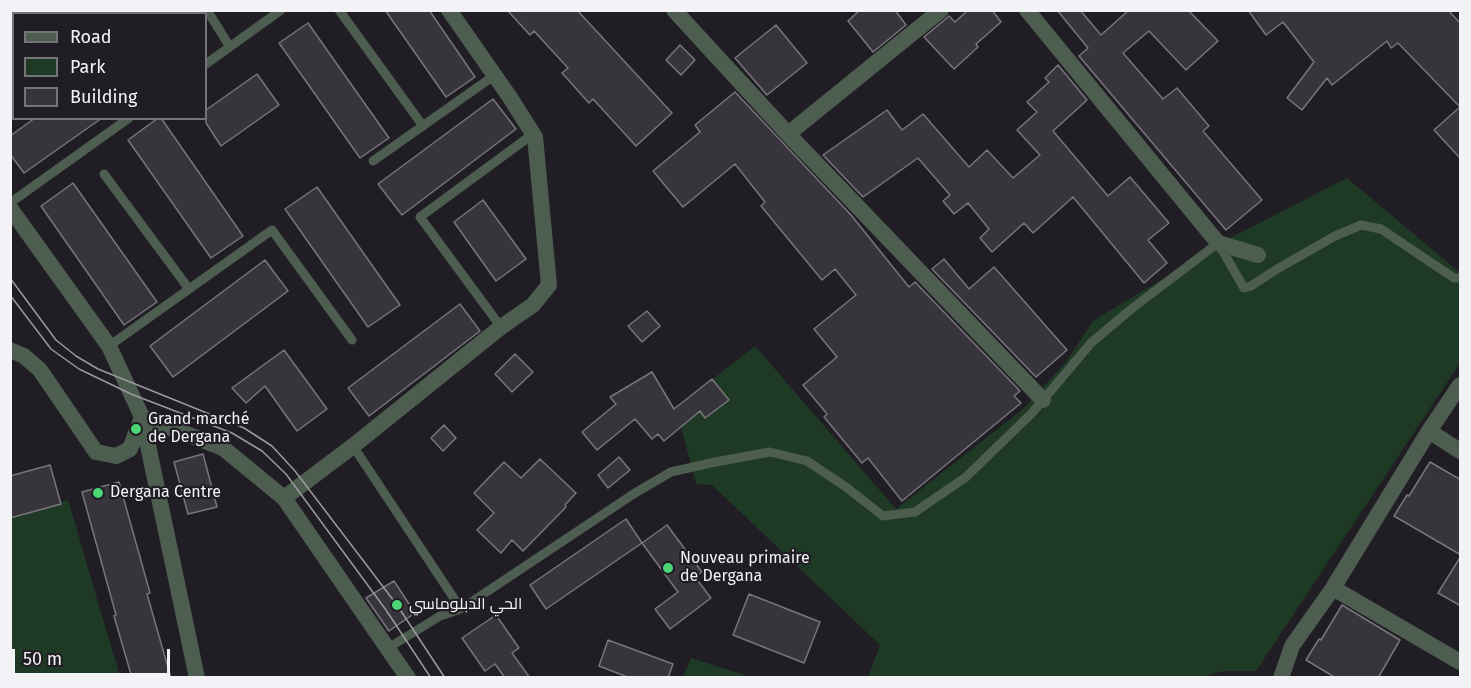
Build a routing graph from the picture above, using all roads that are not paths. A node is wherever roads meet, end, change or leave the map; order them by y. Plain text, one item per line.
1 (207, 10) edge
2 (281, 10) edge
3 (339, 10) edge
4 (449, 10) edge
5 (674, 10) edge
6 (941, 10) edge
7 (1027, 10) edge
8 (230, 47) junction
9 (207, 63) edge
10 (495, 75) junction
11 (126, 120) edge
12 (423, 126) junction
13 (533, 134) junction
14 (788, 134) junction
15 (373, 161) dead end
16 (104, 174) dead end
17 (10, 203) edge
18 (10, 208) edge
19 (1218, 243) junction
20 (1258, 255) dead end
21 (1461, 278) edge
22 (189, 289) junction
23 (501, 327) junction
24 (352, 340) dead end
25 (109, 346) junction
26 (10, 350) edge
27 (1461, 385) edge
28 (1043, 400) junction
29 (142, 417) junction
30 (1429, 431) junction
31 (353, 446) junction
32 (1461, 451) edge
33 (284, 498) junction
34 (1333, 588) junction
35 (460, 609) junction
36 (387, 648) junction
37 (1461, 662) edge
38 (196, 678) edge
39 (408, 678) edge
40 (1281, 678) edge

1 - 8 lane
2 - 8 lane
3 - 12 lane
4 - 10 street
5 - 14 street
6 - 14 street
7 - 19 street
8 - 9 lane
10 - 12 lane
10 - 13 street
11 - 17 lane
12 - 15 lane
13 - 23 street
13 - 23 lane
14 - 28 street
16 - 22 lane
18 - 25 street
19 - 20 street
19 - 21 lane
19 - 28 lane
22 - 24 lane
22 - 25 lane
23 - 31 street
25 - 29 street
26 - 29 street
27 - 30 street
28 - 35 lane
29 - 33 street
29 - 38 street
30 - 32 street
30 - 34 street
31 - 33 street
31 - 35 lane
33 - 36 street
34 - 37 street
34 - 40 street
35 - 36 lane
36 - 39 street

